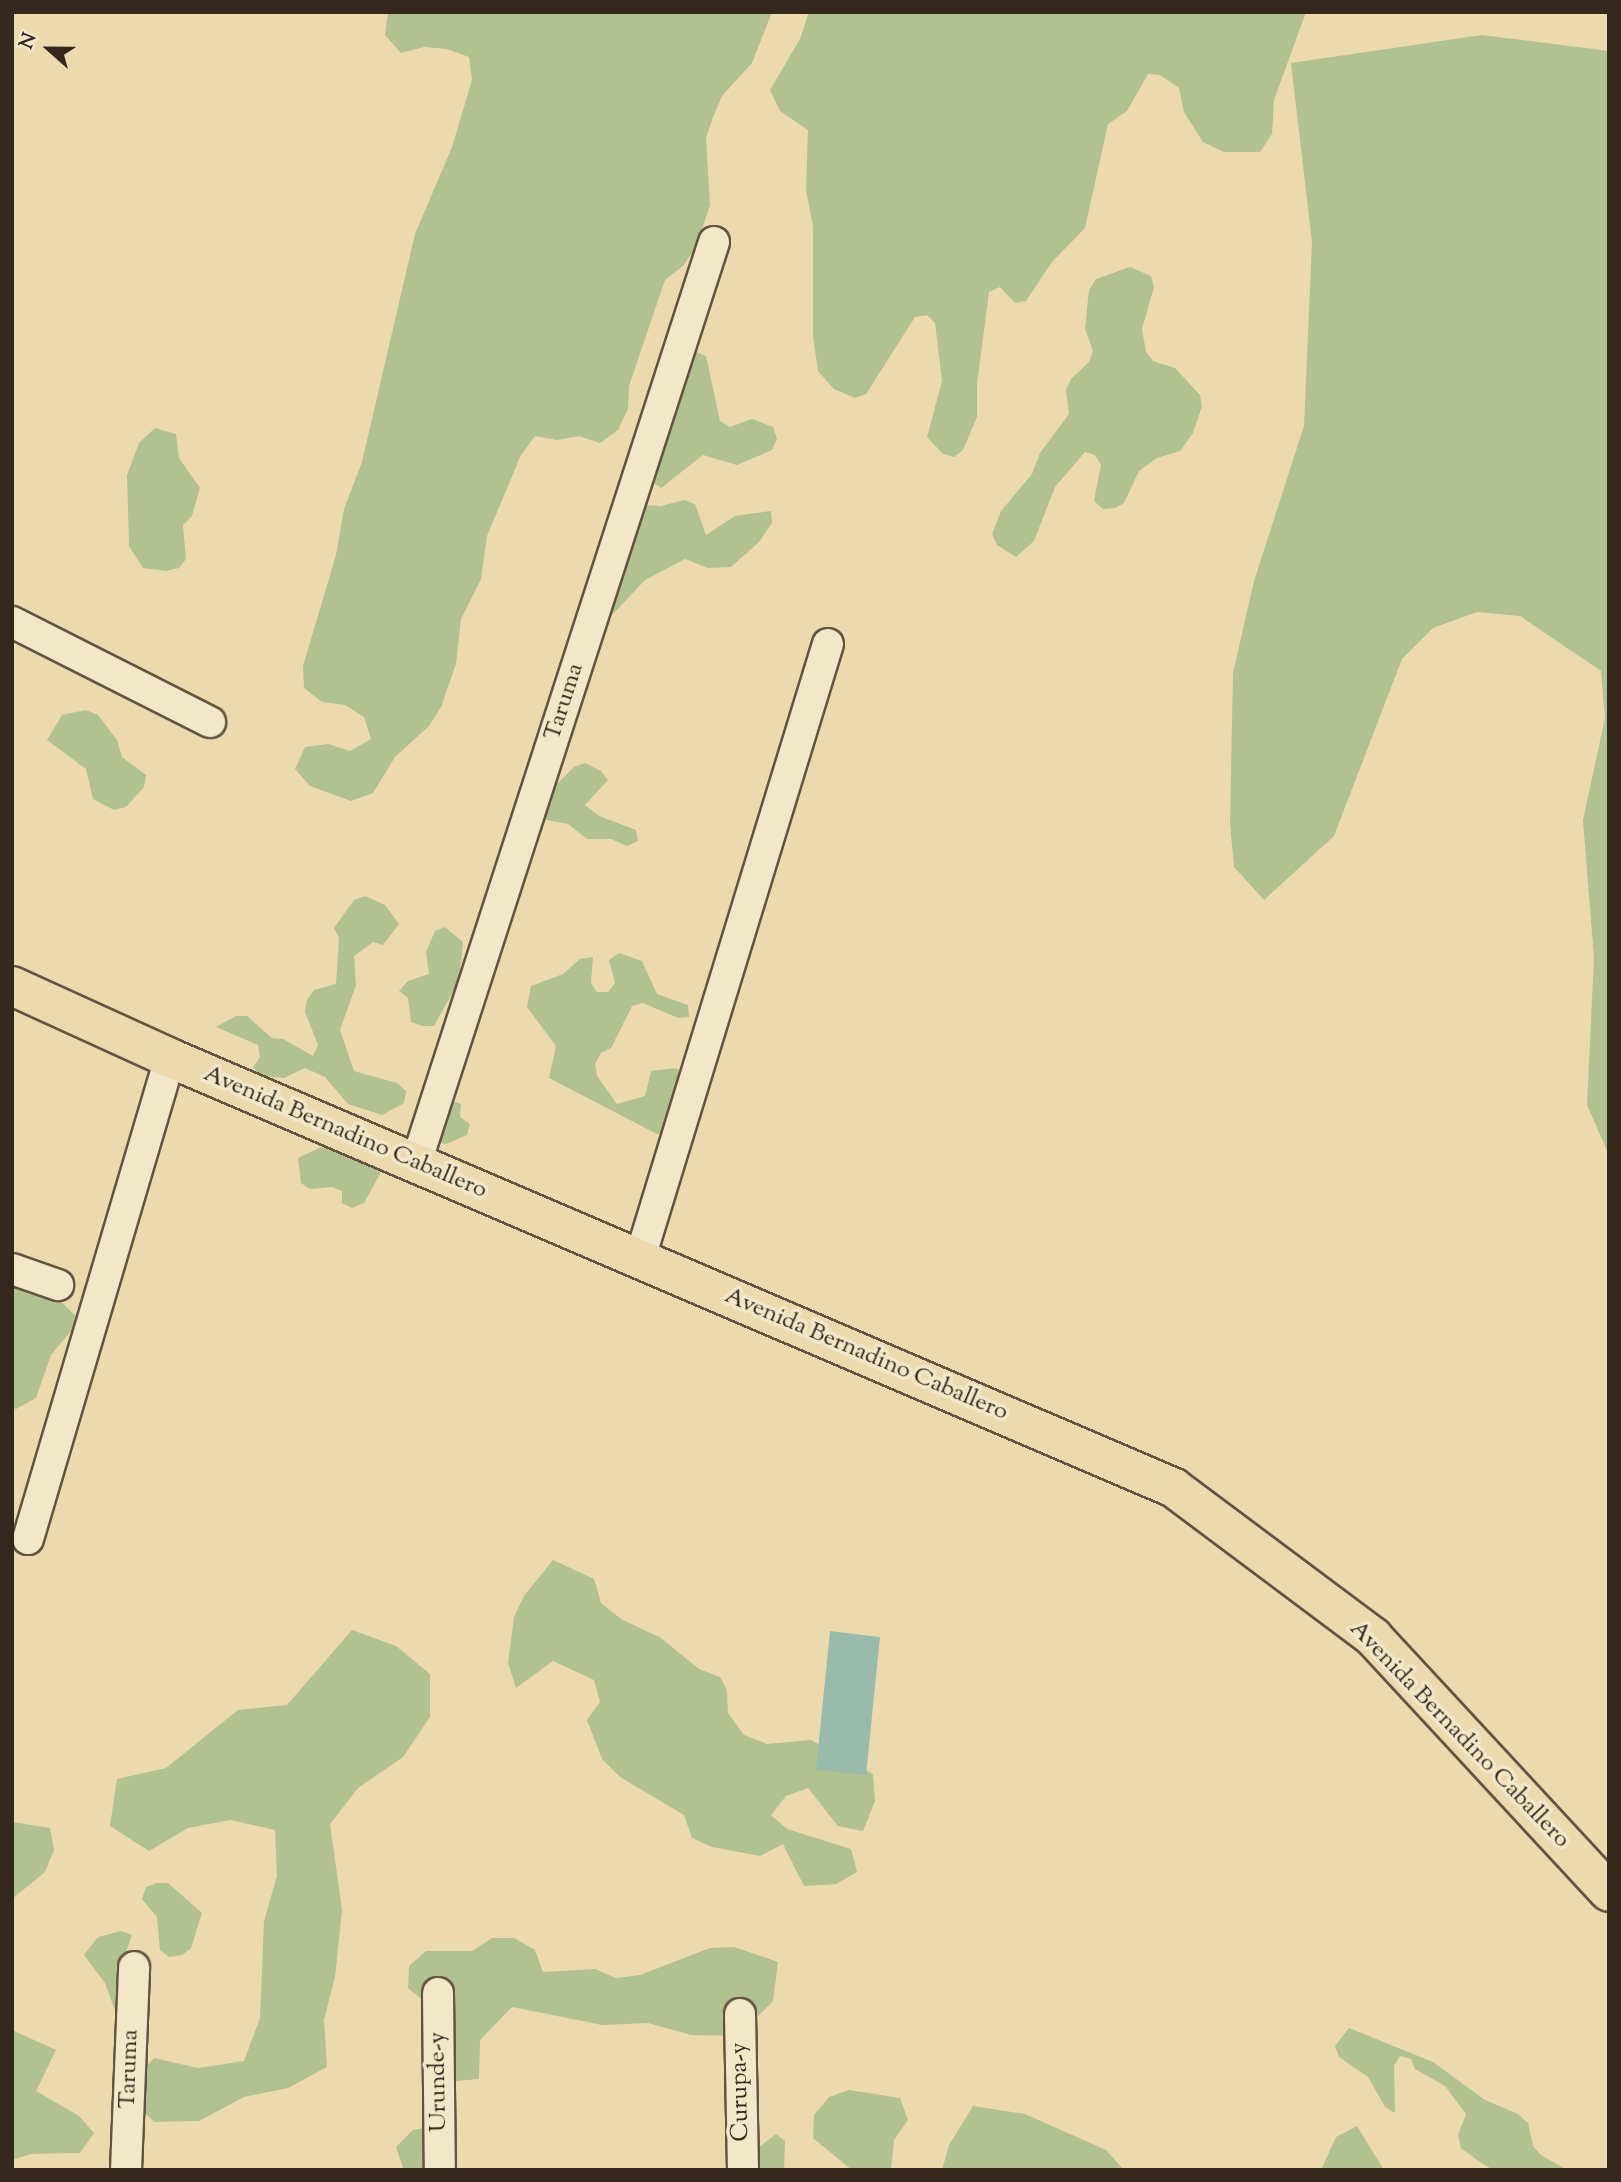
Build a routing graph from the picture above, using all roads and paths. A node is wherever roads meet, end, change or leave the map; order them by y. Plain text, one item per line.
1 (714, 242) dead end
2 (12, 622) edge
3 (828, 644) dead end
4 (211, 722) dead end
5 (12, 986) edge
6 (170, 1058) junction
7 (416, 1163) junction
8 (639, 1258) junction
9 (12, 1269) edge
10 (58, 1285) dead end
11 (28, 1539) dead end
12 (1609, 1892) edge
13 (134, 1968) dead end
14 (438, 1993) dead end
15 (740, 2014) dead end
16 (126, 2170) edge
17 (440, 2170) edge
18 (743, 2170) edge

1 - 7 street, Taruma
2 - 4 street
3 - 8 street
5 - 6 main road, Avenida Bernadino Caballero
6 - 7 main road, Avenida Bernadino Caballero
6 - 11 street
7 - 8 main road, Avenida Bernadino Caballero
8 - 12 main road, Avenida Bernadino Caballero
9 - 10 street
13 - 16 street, Taruma
14 - 17 street, Urunde-y
15 - 18 street, Curupa-y

